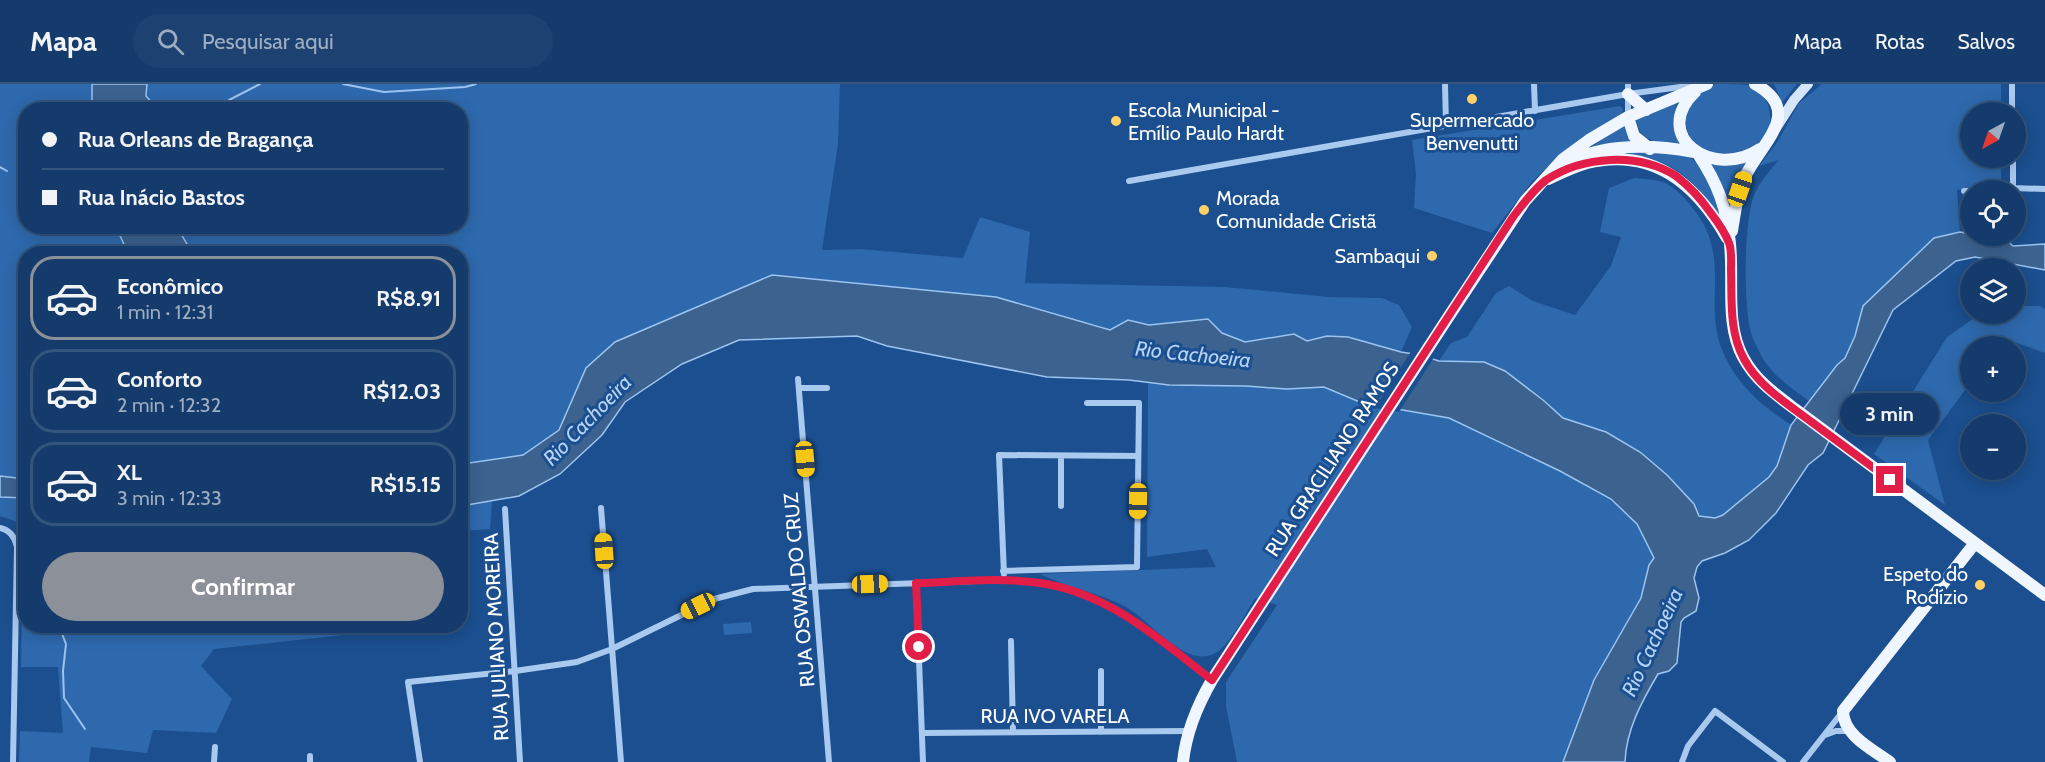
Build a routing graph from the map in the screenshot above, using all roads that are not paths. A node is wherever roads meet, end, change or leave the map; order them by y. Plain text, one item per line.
1 (1445, 84) edge
2 (1534, 84) edge
3 (1699, 84) edge
4 (1707, 84) edge
5 (1755, 84) edge
6 (1808, 84) edge
7 (2012, 84) edge
8 (1628, 89) edge
9 (1767, 89) edge
10 (2012, 102) edge
11 (1646, 110) junction
12 (1535, 111) junction
13 (1628, 117) junction
14 (1446, 126) junction
15 (1776, 128) junction
16 (1766, 145) junction
17 (1650, 148) junction
18 (1696, 153) junction
19 (1548, 179) junction
20 (1129, 181) dead end
21 (1536, 188) junction
22 (2026, 188) edge
23 (2045, 189) edge
24 (1730, 244) junction
25 (798, 379) dead end
26 (799, 388) junction
27 (826, 388) dead end
28 (1087, 403) dead end
29 (1061, 456) junction
30 (1138, 456) junction
31 (1061, 506) dead end
32 (601, 508) dead end
33 (505, 509) dead end
34 (0, 528) edge
35 (1958, 530) junction
36 (1980, 547) junction
37 (1966, 554) junction
38 (1004, 571) junction
39 (1004, 580) junction
40 (916, 583) junction
41 (815, 586) junction
42 (2045, 595) edge
43 (1011, 641) dead end
44 (612, 649) junction
45 (515, 671) junction
46 (1101, 671) dead end
47 (1212, 680) junction
48 (1843, 711) junction
49 (1188, 731) junction
50 (1849, 731) junction
51 (1013, 732) junction
52 (1101, 732) junction
53 (922, 733) junction
54 (1824, 735) junction
55 (215, 747) dead end
56 (13, 762) edge
57 (214, 762) edge
58 (420, 762) edge
59 (520, 762) edge
60 (621, 762) edge
61 (829, 762) edge
62 (923, 762) edge
63 (1184, 762) edge
64 (1682, 762) edge
65 (1784, 762) edge
66 (1803, 762) edge
67 (1890, 762) edge

1 - 14 street
2 - 12 street
3 - 8 street
4 - 11 main road, RUA GRACILIANO RAMOS
4 - 18 main road
5 - 9 main road
6 - 15 main road
7 - 10 street
8 - 11 main road
8 - 12 street
8 - 13 street
9 - 15 main road
11 - 13 main road, RUA GRACILIANO RAMOS
12 - 14 street
13 - 17 main road
13 - 21 main road, RUA GRACILIANO RAMOS
14 - 20 street
15 - 16 main road
16 - 18 main road, RUA GRACILIANO RAMOS
16 - 24 main road
17 - 18 main road, RUA GRACILIANO RAMOS
17 - 19 main road, RUA GRACILIANO RAMOS
18 - 24 main road
19 - 21 main road, RUA GRACILIANO RAMOS
19 - 24 main road
21 - 47 main road, RUA GRACILIANO RAMOS
22 - 23 street
24 - 35 main road
25 - 26 street, RUA OSWALDO CRUZ
26 - 27 street
26 - 41 street, RUA OSWALDO CRUZ
28 - 30 street
29 - 30 street
29 - 31 street
29 - 38 street
30 - 38 street
32 - 44 street
33 - 45 street, RUA JULIANO MOREIRA
34 - 56 street
35 - 36 main road
35 - 37 main road
36 - 37 main road
36 - 42 main road
37 - 48 main road
38 - 39 street
39 - 40 street
39 - 47 street
40 - 41 street
40 - 53 street
41 - 44 street
41 - 61 street, RUA OSWALDO CRUZ
43 - 51 street
44 - 45 street
44 - 60 street
45 - 58 street
45 - 59 street, RUA JULIANO MOREIRA
46 - 52 street
47 - 49 main road, RUA GRACILIANO RAMOS
48 - 50 main road
48 - 54 street
49 - 52 street, RUA IVO VARELA
49 - 63 main road, RUA GRACILIANO RAMOS
50 - 54 street
50 - 67 main road
51 - 52 street, RUA IVO VARELA
51 - 53 street, RUA IVO VARELA
53 - 62 street
54 - 66 street
55 - 57 street
64 - 65 street

